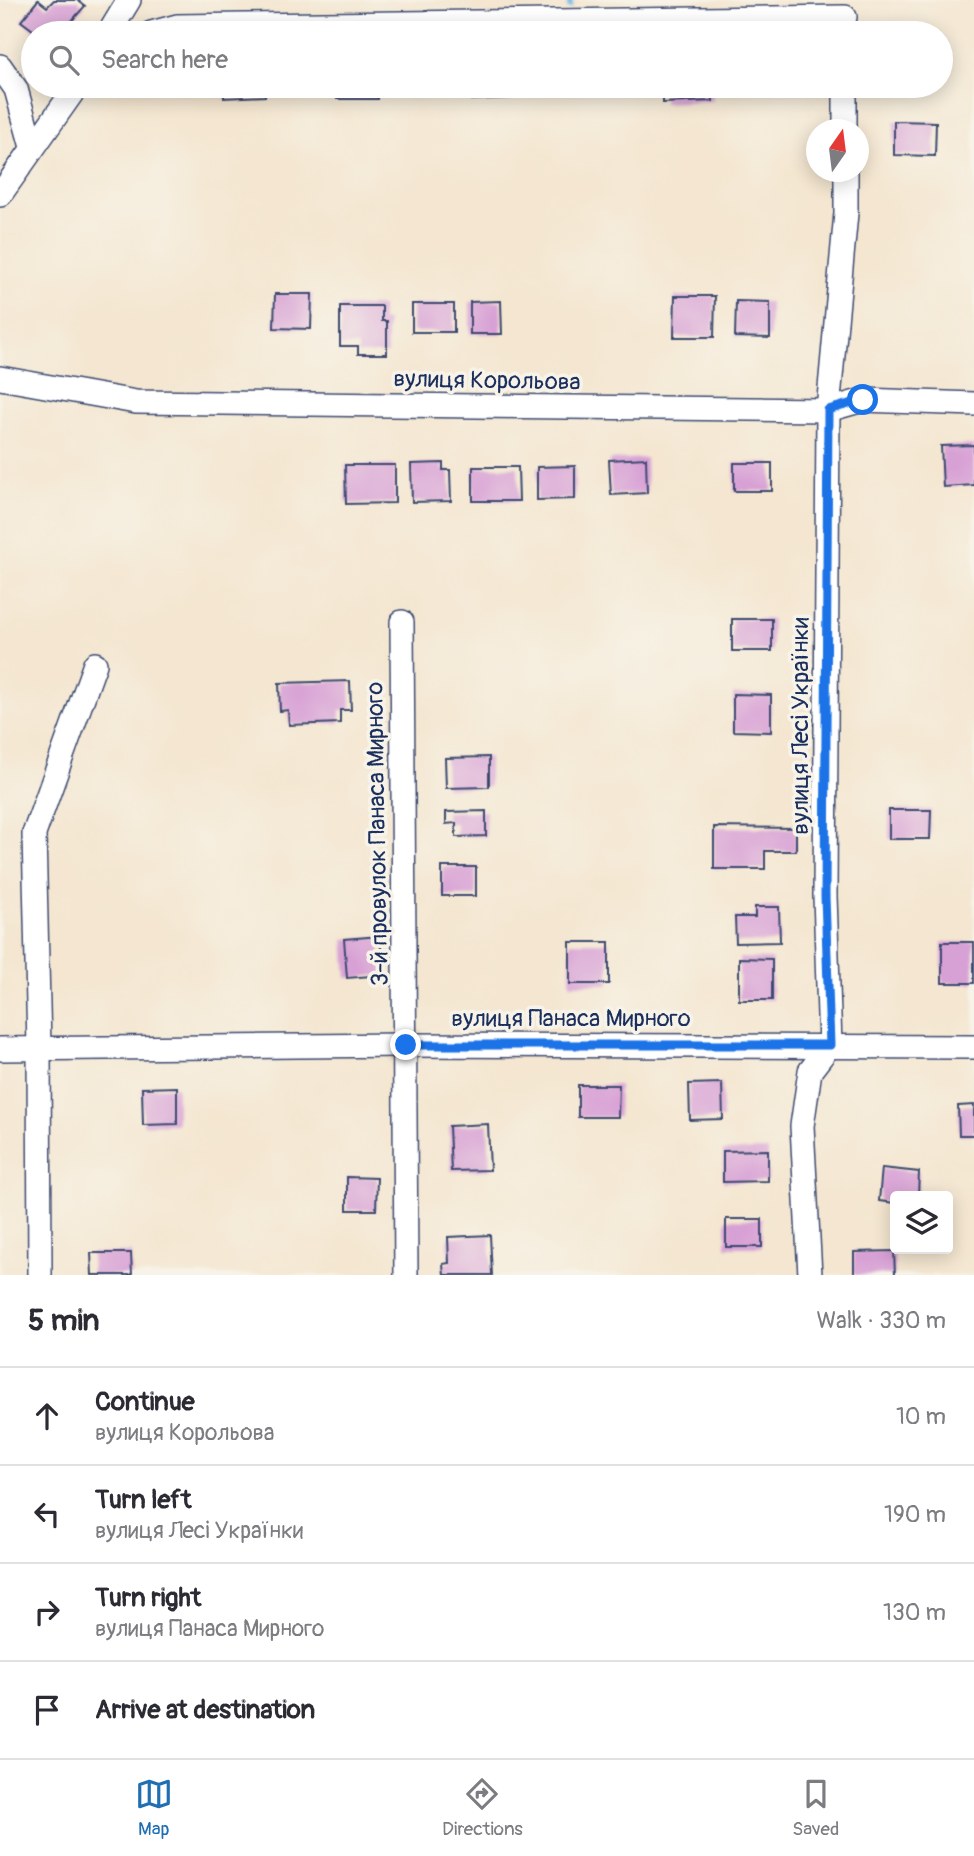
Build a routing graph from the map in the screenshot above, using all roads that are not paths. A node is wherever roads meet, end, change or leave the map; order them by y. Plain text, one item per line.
1 (129, 0) edge
2 (844, 17) edge
3 (116, 21) edge
4 (548, 21) edge
5 (0, 66) edge
6 (68, 98) edge
7 (845, 98) edge
8 (845, 119) edge
9 (33, 147) junction
10 (846, 182) edge
11 (0, 195) edge
12 (0, 378) edge
13 (974, 404) edge
14 (828, 410) junction
15 (402, 622) dead end
16 (95, 664) dead end
17 (406, 1045) junction
18 (830, 1045) junction
19 (39, 1047) junction
20 (974, 1047) edge
21 (0, 1049) edge
22 (40, 1275) edge
23 (406, 1275) edge
24 (810, 1275) edge

1 - 3 street
2 - 4 street
5 - 9 street
6 - 9 street
7 - 8 street
9 - 11 street
10 - 14 street, вулиця Лесі Українки
12 - 14 street, вулиця Корольова
13 - 14 street, вулиця Корольова
14 - 18 street, вулиця Лесі Українки
15 - 17 street, 3-й провулок Панаса Мирного
16 - 19 street
17 - 18 street, вулиця Панаса Мирного
17 - 19 street, вулиця Панаса Мирного
17 - 23 street, 3-й провулок Панаса Мирного
18 - 20 street, вулиця Панаса Мирного
18 - 24 street
19 - 21 street, вулиця Панаса Мирного
19 - 22 street

